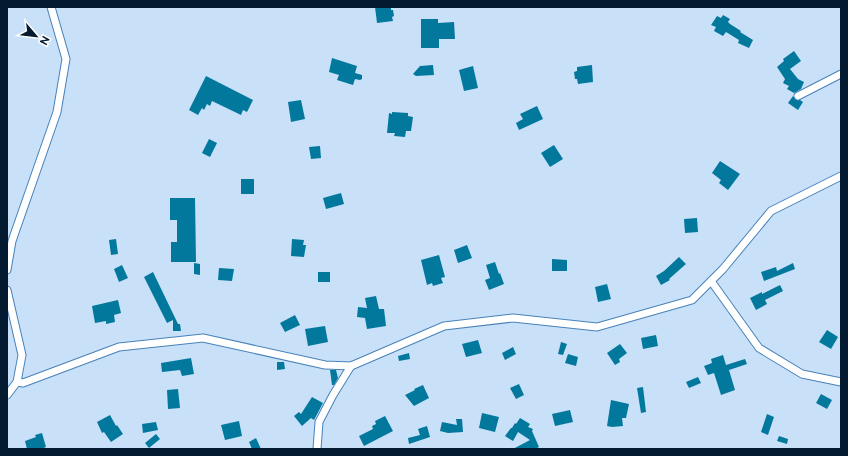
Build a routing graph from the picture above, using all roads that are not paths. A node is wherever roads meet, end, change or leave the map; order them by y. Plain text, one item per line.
1 (51, 7) edge
2 (841, 74) edge
3 (798, 96) dead end
4 (841, 176) edge
5 (7, 270) edge
6 (711, 281) junction
7 (7, 290) edge
8 (351, 366) junction
9 (17, 382) junction
10 (841, 382) edge
11 (7, 395) edge
12 (316, 449) edge

1 - 5 street
2 - 3 street
4 - 6 street
6 - 8 street
6 - 10 street
7 - 9 street
8 - 9 street
8 - 12 street
9 - 11 street

